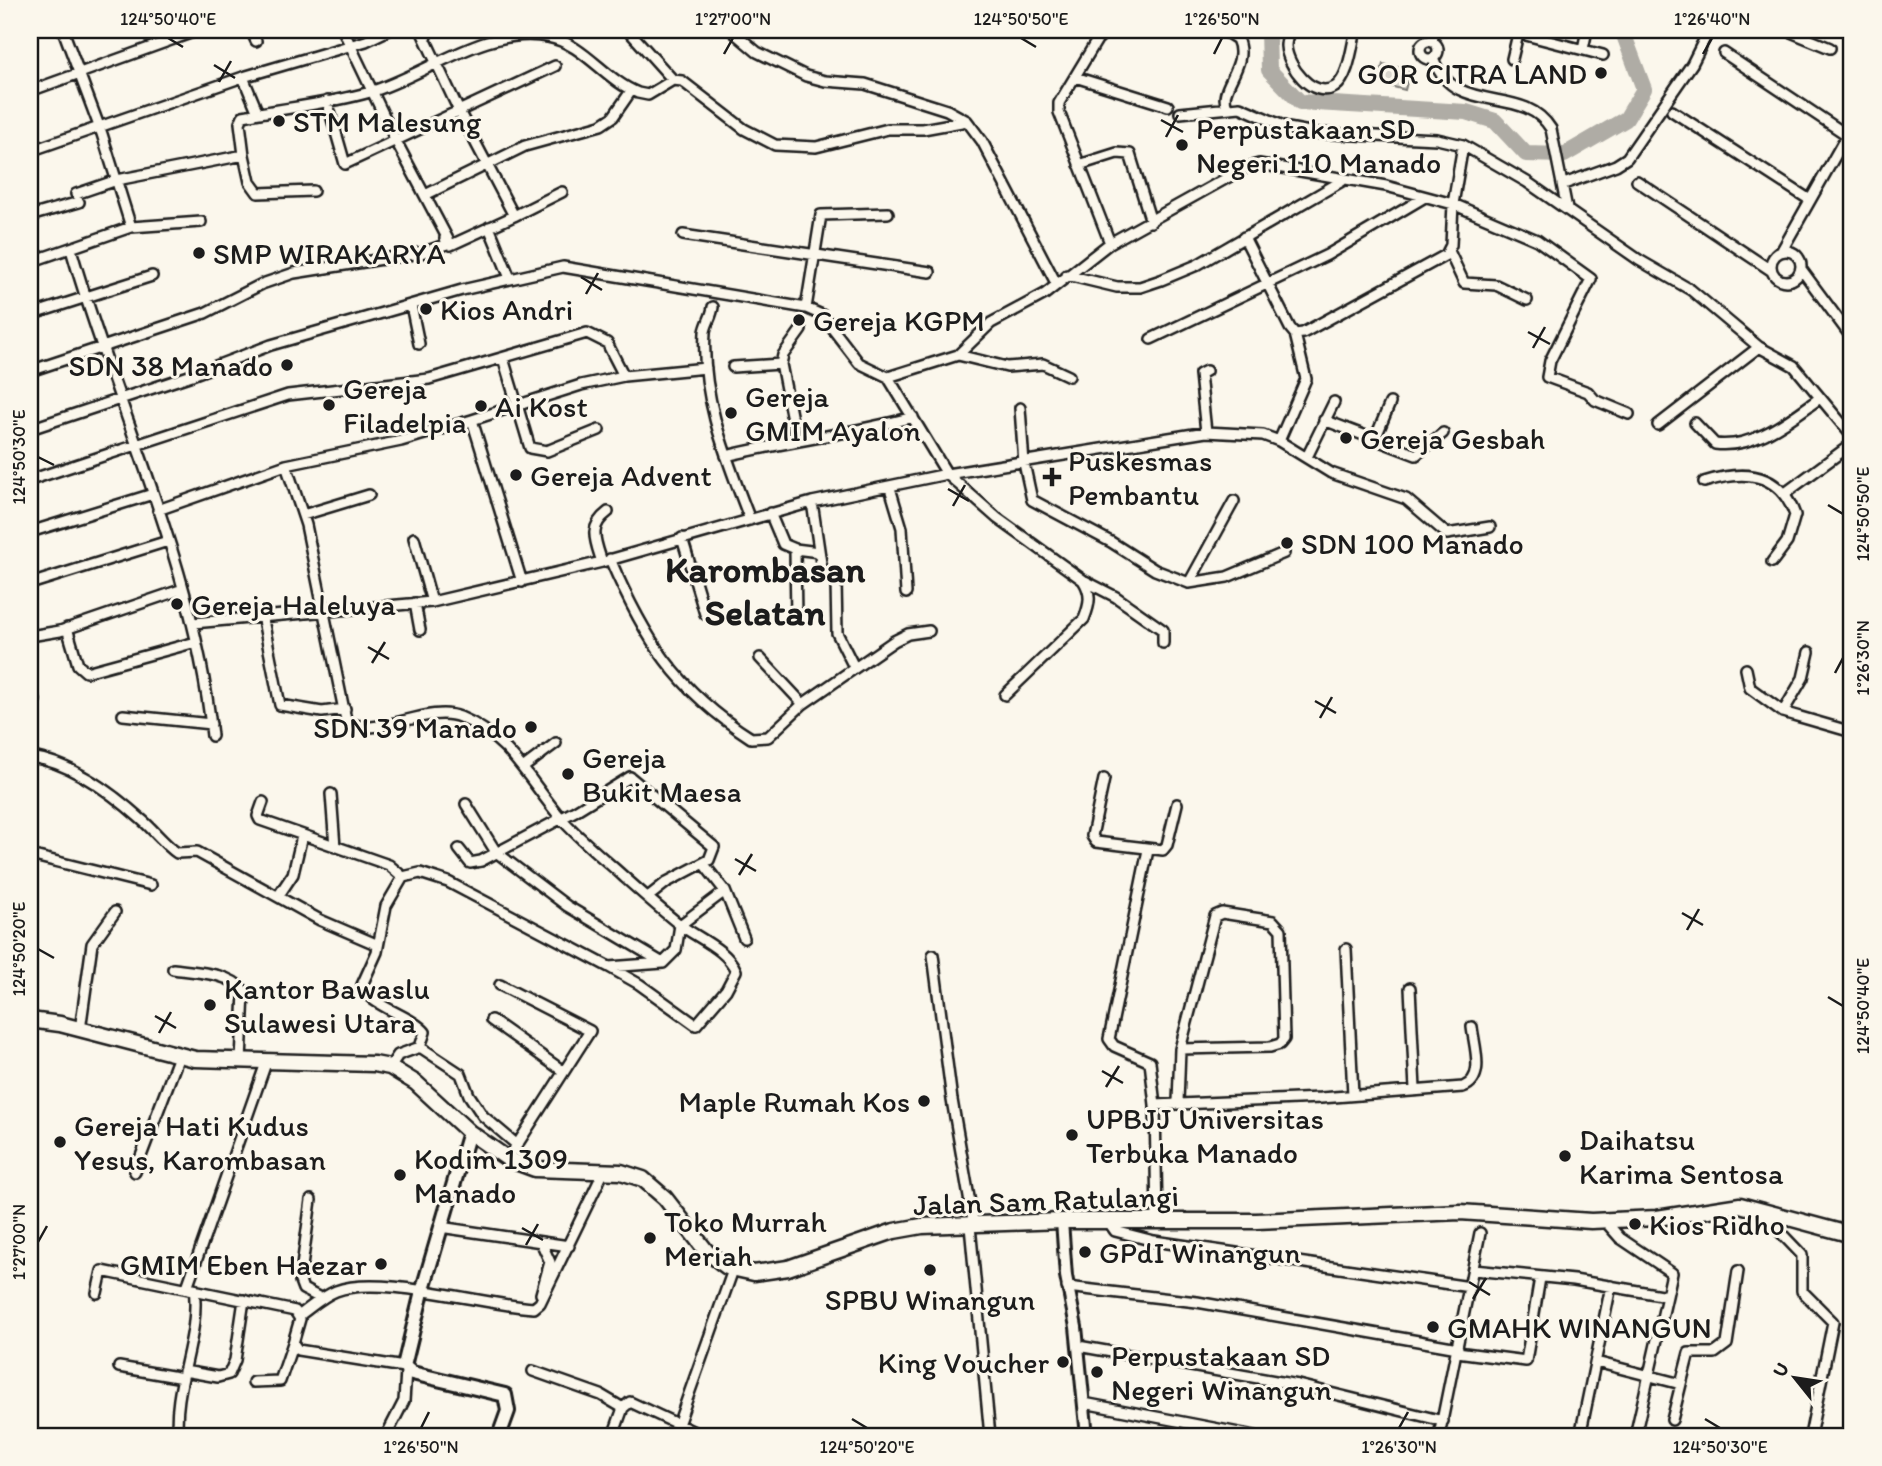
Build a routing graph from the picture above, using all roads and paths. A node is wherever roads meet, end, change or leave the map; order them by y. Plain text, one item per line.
1 (63, 30) edge
2 (199, 30) edge
3 (251, 30) edge
4 (343, 30) edge
5 (389, 30) edge
6 (421, 30) edge
7 (628, 30) edge
8 (731, 30) edge
9 (1077, 30) edge
10 (1223, 30) edge
11 (1289, 30) edge
12 (1356, 30) edge
13 (1434, 30) edge
14 (1587, 30) edge
15 (1709, 30) edge
16 (1786, 30) edge
17 (1519, 31) edge
18 (1101, 34) edge
19 (256, 41) dead end
20 (350, 45) junction
21 (1830, 48) dead end
22 (1583, 49) junction
23 (1724, 53) dead end
24 (1603, 55) dead end
25 (1512, 59) dead end
26 (438, 62) junction
27 (555, 66) dead end
28 (78, 72) junction
29 (243, 77) junction
30 (1075, 77) junction
31 (673, 80) junction
32 (30, 91) edge
33 (372, 91) junction
34 (631, 91) junction
35 (327, 101) junction
36 (1167, 106) dead end
37 (1227, 106) junction
38 (1672, 111) dead end
39 (258, 113) junction
40 (460, 113) junction
41 (1181, 113) dead end
42 (967, 121) junction
43 (99, 128) junction
44 (396, 141) junction
45 (1463, 145) junction
46 (30, 151) edge
47 (244, 155) junction
48 (488, 165) junction
49 (1079, 165) junction
50 (117, 180) junction
51 (1342, 181) junction
52 (1637, 181) dead end
53 (1564, 184) junction
54 (313, 191) dead end
55 (562, 192) dead end
56 (425, 195) junction
57 (1424, 197) junction
58 (1810, 200) junction
59 (1453, 204) junction
60 (1567, 209) junction
61 (888, 213) dead end
62 (30, 216) edge
63 (514, 216) junction
64 (437, 218) junction
65 (201, 222) dead end
66 (1151, 222) junction
67 (131, 227) junction
68 (489, 227) junction
69 (683, 235) dead end
70 (1244, 237) junction
71 (1110, 243) junction
72 (71, 249) junction
73 (1449, 251) junction
74 (1782, 252) junction
75 (814, 257) junction
76 (30, 262) edge
77 (1801, 269) junction
78 (1772, 271) junction
79 (930, 272) dead end
80 (1067, 275) junction
81 (152, 276) dead end
82 (510, 278) junction
83 (1056, 282) junction
84 (1268, 285) junction
85 (85, 296) junction
86 (1527, 300) dead end
87 (411, 305) junction
88 (713, 307) dead end
89 (806, 308) junction
90 (30, 315) edge
91 (801, 331) dead end
92 (1295, 334) junction
93 (1852, 338) edge
94 (1151, 339) dead end
95 (103, 344) junction
96 (419, 344) dead end
97 (1759, 346) junction
98 (958, 355) junction
99 (503, 358) junction
100 (781, 363) junction
101 (733, 367) dead end
102 (706, 368) junction
103 (30, 371) edge
104 (1206, 371) dead end
105 (624, 376) junction
106 (1069, 376) dead end
107 (888, 377) junction
108 (121, 398) junction
109 (1820, 398) junction
110 (1334, 402) dead end
111 (1390, 403) dead end
112 (518, 406) junction
113 (1020, 408) dead end
114 (1629, 414) dead end
115 (913, 417) junction
116 (472, 420) junction
117 (1324, 420) junction
118 (1695, 423) dead end
119 (1658, 425) dead end
120 (30, 429) edge
121 (599, 430) dead end
122 (1206, 432) junction
123 (1443, 433) dead end
124 (1852, 436) edge
125 (1375, 439) junction
126 (796, 440) junction
127 (1279, 441) junction
128 (1852, 444) edge
129 (137, 446) junction
130 (726, 456) junction
131 (1307, 457) junction
132 (1024, 463) junction
133 (286, 465) junction
134 (947, 474) junction
135 (30, 480) edge
136 (1704, 482) dead end
137 (890, 488) junction
138 (153, 494) junction
139 (1784, 494) junction
140 (369, 495) dead end
141 (1234, 501) dead end
142 (812, 502) junction
143 (158, 510) junction
144 (608, 512) dead end
145 (770, 513) junction
146 (303, 515) junction
147 (750, 520) junction
148 (1490, 527) dead end
149 (30, 532) edge
150 (414, 538) dead end
151 (682, 538) junction
152 (168, 541) junction
153 (795, 550) junction
154 (819, 552) junction
155 (1284, 553) dead end
156 (606, 560) junction
157 (1772, 562) dead end
158 (1083, 580) junction
159 (522, 582) junction
160 (1189, 583) junction
161 (30, 584) edge
162 (183, 589) junction
163 (906, 593) dead end
164 (432, 602) junction
165 (415, 603) junction
166 (326, 611) junction
167 (705, 614) dead end
168 (262, 615) junction
169 (796, 619) dead end
170 (193, 623) junction
171 (67, 628) junction
172 (420, 630) dead end
173 (929, 631) dead end
174 (30, 636) edge
175 (196, 642) junction
176 (1163, 643) dead end
177 (1809, 652) dead end
178 (760, 658) dead end
179 (854, 667) junction
180 (1746, 669) dead end
181 (1005, 695) dead end
182 (35, 699) dead end
183 (803, 704) junction
184 (345, 709) junction
185 (30, 711) edge
186 (1783, 712) junction
187 (123, 715) dead end
188 (211, 724) junction
189 (1852, 732) edge
190 (212, 736) dead end
191 (556, 743) dead end
192 (30, 757) edge
193 (524, 767) junction
194 (1104, 779) dead end
195 (331, 794) dead end
196 (263, 802) dead end
197 (466, 804) dead end
198 (1177, 804) dead end
199 (561, 818) junction
200 (302, 836) junction
201 (335, 847) junction
202 (459, 849) dead end
203 (1148, 850) junction
204 (496, 852) junction
205 (30, 855) edge
206 (703, 863) junction
207 (403, 877) junction
208 (151, 885) dead end
209 (725, 891) junction
210 (279, 895) junction
211 (648, 897) junction
212 (115, 912) dead end
213 (680, 925) junction
214 (744, 938) dead end
215 (378, 945) junction
216 (1346, 949) dead end
217 (933, 955) dead end
218 (663, 962) junction
219 (609, 967) junction
220 (173, 969) dead end
221 (500, 985) dead end
222 (1410, 988) dead end
223 (30, 1020) edge
224 (491, 1020) dead end
225 (1472, 1027) dead end
226 (80, 1030) junction
227 (420, 1047) junction
228 (1180, 1049) junction
229 (179, 1056) junction
230 (241, 1062) junction
231 (266, 1063) junction
232 (390, 1067) junction
233 (563, 1071) junction
234 (1415, 1088) junction
235 (1353, 1095) junction
236 (1178, 1101) junction
237 (1155, 1105) junction
238 (469, 1132) junction
239 (516, 1144) junction
240 (508, 1159) junction
241 (135, 1172) dead end
242 (603, 1173) junction
243 (311, 1200) dead end
244 (1757, 1208) junction
245 (1157, 1220) junction
246 (1605, 1220) junction
247 (1108, 1221) junction
248 (1062, 1222) junction
249 (972, 1226) junction
250 (440, 1227) junction
251 (1480, 1233) dead end
252 (1852, 1235) edge
253 (541, 1241) junction
254 (569, 1246) junction
255 (733, 1270) junction
256 (1474, 1270) junction
257 (1738, 1271) dead end
258 (1540, 1278) junction
259 (1611, 1286) junction
260 (1068, 1287) junction
261 (1470, 1287) junction
262 (191, 1288) junction
263 (422, 1292) junction
264 (97, 1293) dead end
265 (1667, 1296) junction
266 (244, 1300) junction
267 (322, 1300) junction
268 (540, 1303) junction
269 (300, 1315) junction
270 (293, 1343) junction
271 (1078, 1346) junction
272 (1457, 1350) junction
273 (1596, 1362) junction
274 (119, 1367) dead end
275 (405, 1369) junction
276 (533, 1371) dead end
277 (184, 1375) junction
278 (1648, 1376) junction
279 (253, 1382) dead end
280 (1681, 1384) junction
281 (1084, 1403) junction
282 (623, 1408) junction
283 (1672, 1420) dead end
284 (1443, 1421) junction
285 (678, 1425) junction
286 (178, 1436) edge
287 (386, 1436) edge
288 (499, 1436) edge
289 (613, 1436) edge
290 (674, 1436) edge
291 (703, 1436) edge
292 (990, 1436) edge
293 (1087, 1436) edge
294 (1255, 1436) edge
295 (1439, 1436) edge
296 (1580, 1436) edge
297 (1635, 1436) edge
298 (1810, 1436) edge

1 - 28 street
2 - 28 street
3 - 19 street
4 - 20 street
5 - 20 street
6 - 26 street
7 - 31 street
8 - 42 street
9 - 18 street
10 - 37 street
11 - 12 street
13 - 53 street
14 - 22 street
15 - 53 street
16 - 21 street
17 - 22 street
17 - 25 street
18 - 30 street
20 - 29 street
20 - 33 street
22 - 24 street
23 - 58 street
26 - 33 street
26 - 34 street
26 - 40 street
27 - 40 street
28 - 32 street
28 - 43 street
29 - 39 street
29 - 43 street
30 - 36 street
30 - 49 street
31 - 34 street
31 - 42 street
33 - 35 street
33 - 44 street
34 - 48 street
35 - 39 street
35 - 44 street
37 - 41 street
37 - 45 street
38 - 58 street
39 - 47 street
40 - 44 street
40 - 48 street
42 - 83 street
43 - 46 street
43 - 50 street
44 - 56 street
45 - 59 street
45 - 60 street
47 - 50 street
47 - 54 street
48 - 56 street
48 - 63 street
49 - 66 street
49 - 71 street
50 - 62 street
50 - 67 street
51 - 57 street
51 - 66 street
51 - 70 street
52 - 78 street
53 - 60 street
55 - 63 street
56 - 64 street
57 - 59 street
57 - 84 street
58 - 74 street
59 - 73 street
59 - 114 street
60 - 97 street
61 - 75 street
63 - 68 street
64 - 68 street
64 - 95 street
65 - 67 street
66 - 71 street
67 - 72 street
68 - 82 street
69 - 75 street
70 - 80 street
70 - 84 street
71 - 80 street
72 - 76 street
72 - 85 street
73 - 86 street
73 - 92 street
74 - 77 street
74 - 78 street
75 - 79 street
75 - 89 street
77 - 78 street
77 - 93 street
80 - 83 street
81 - 85 street
82 - 87 street
82 - 89 street
83 - 98 street
84 - 92 street
84 - 94 street
85 - 90 street
85 - 95 street
87 - 96 street
87 - 108 street
88 - 102 street
89 - 107 street
91 - 100 street
92 - 127 street
95 - 103 street
95 - 108 street
97 - 109 street
97 - 119 street
98 - 106 street
98 - 107 street
99 - 105 street
99 - 112 street
99 - 129 street
100 - 101 street
100 - 126 street
102 - 105 street
102 - 130 street
104 - 122 street
105 - 112 street
107 - 115 street
108 - 120 street
108 - 129 street
109 - 118 street
109 - 124 street
110 - 117 street
111 - 125 street
112 - 116 street
112 - 121 street
113 - 132 street
115 - 126 street
115 - 134 street
116 - 133 street
116 - 159 street
117 - 125 street
117 - 131 street
122 - 127 street
122 - 132 street
123 - 125 street
126 - 130 street
127 - 131 street
128 - 139 street
129 - 135 street
129 - 138 street
130 - 147 street
131 - 148 street
132 - 134 street
132 - 160 street
133 - 143 street
133 - 146 street
134 - 137 street
134 - 158 street
136 - 139 street
137 - 142 street
137 - 163 street
138 - 143 street
138 - 149 street
139 - 157 street
140 - 146 street
141 - 160 street
142 - 145 street
142 - 154 street
143 - 152 street
144 - 156 street
145 - 147 street
145 - 153 street
146 - 166 street
147 - 151 street
150 - 164 street
151 - 156 street
151 - 167 street
152 - 161 street
152 - 162 street
153 - 154 street
153 - 169 street
154 - 179 street
155 - 160 street
156 - 159 street
156 - 183 street
158 - 176 street
158 - 181 street
159 - 164 street
162 - 170 street
162 - 171 street
164 - 165 street
165 - 166 street
165 - 172 street
166 - 168 street
166 - 184 street
168 - 170 street
168 - 184 street
170 - 175 street
171 - 174 street
171 - 175 street
173 - 179 street
175 - 188 street
177 - 186 street
178 - 183 street
179 - 183 street
180 - 186 street
182 - 185 street
184 - 193 street
186 - 189 street
187 - 188 street
188 - 190 street
191 - 193 street
192 - 210 street
193 - 199 street
194 - 203 street
195 - 201 street
196 - 200 street
197 - 204 street
198 - 203 street
199 - 204 street
199 - 206 street
199 - 211 street
200 - 201 street
200 - 210 street
201 - 207 street
202 - 204 street
203 - 237 street
204 - 218 street
205 - 208 street
206 - 209 street
206 - 211 street
207 - 215 street
207 - 219 street
209 - 213 street
209 - 214 street
210 - 215 street
211 - 213 street
212 - 226 street
213 - 218 street
213 - 219 street
215 - 227 street
216 - 235 street
217 - 249 street
218 - 219 street
220 - 230 street
221 - 233 street
222 - 234 street
223 - 226 highway
224 - 233 street
225 - 234 street
226 - 229 highway
227 - 232 street
227 - 239 street
228 - 228 street
228 - 236 street
229 - 230 highway
229 - 241 street
230 - 231 highway
231 - 232 highway
231 - 262 street
232 - 238 highway
233 - 239 street
234 - 235 street
235 - 236 street
236 - 237 street
237 - 245 street
238 - 240 highway
238 - 250 main road
239 - 240 street
240 - 242 highway
242 - 254 street
242 - 255 highway
243 - 267 street
244 - 246 highway, Jalan Sam Ratulangi
244 - 252 highway, Jalan Sam Ratulangi
244 - 298 street
245 - 246 highway, Jalan Sam Ratulangi
245 - 247 highway, Jalan Sam Ratulangi
246 - 265 street
247 - 248 highway, Jalan Sam Ratulangi
247 - 261 street
248 - 249 highway, Jalan Sam Ratulangi
248 - 260 street
249 - 255 highway, Jalan Sam Ratulangi
249 - 292 street
250 - 253 street
250 - 263 main road
251 - 256 street
253 - 254 street
253 - 268 street
254 - 268 street
255 - 285 street
256 - 258 street
256 - 261 street
257 - 280 street
258 - 259 street
258 - 272 street
259 - 265 street
259 - 273 street
260 - 271 street
260 - 272 street
261 - 272 street
262 - 264 street
262 - 266 street
262 - 277 street
263 - 267 street
263 - 268 street
263 - 275 main road
265 - 278 street
266 - 269 street
266 - 277 street
267 - 269 street
269 - 270 street
270 - 275 street
270 - 279 street
271 - 281 street
271 - 284 street
272 - 284 street
273 - 278 street
273 - 296 street
274 - 277 street
275 - 287 street
275 - 288 main road
276 - 282 street
277 - 286 street
278 - 280 street
278 - 297 street
280 - 283 street
281 - 293 street
281 - 294 street
282 - 285 street
282 - 289 street
284 - 295 street
285 - 290 street
285 - 291 street

